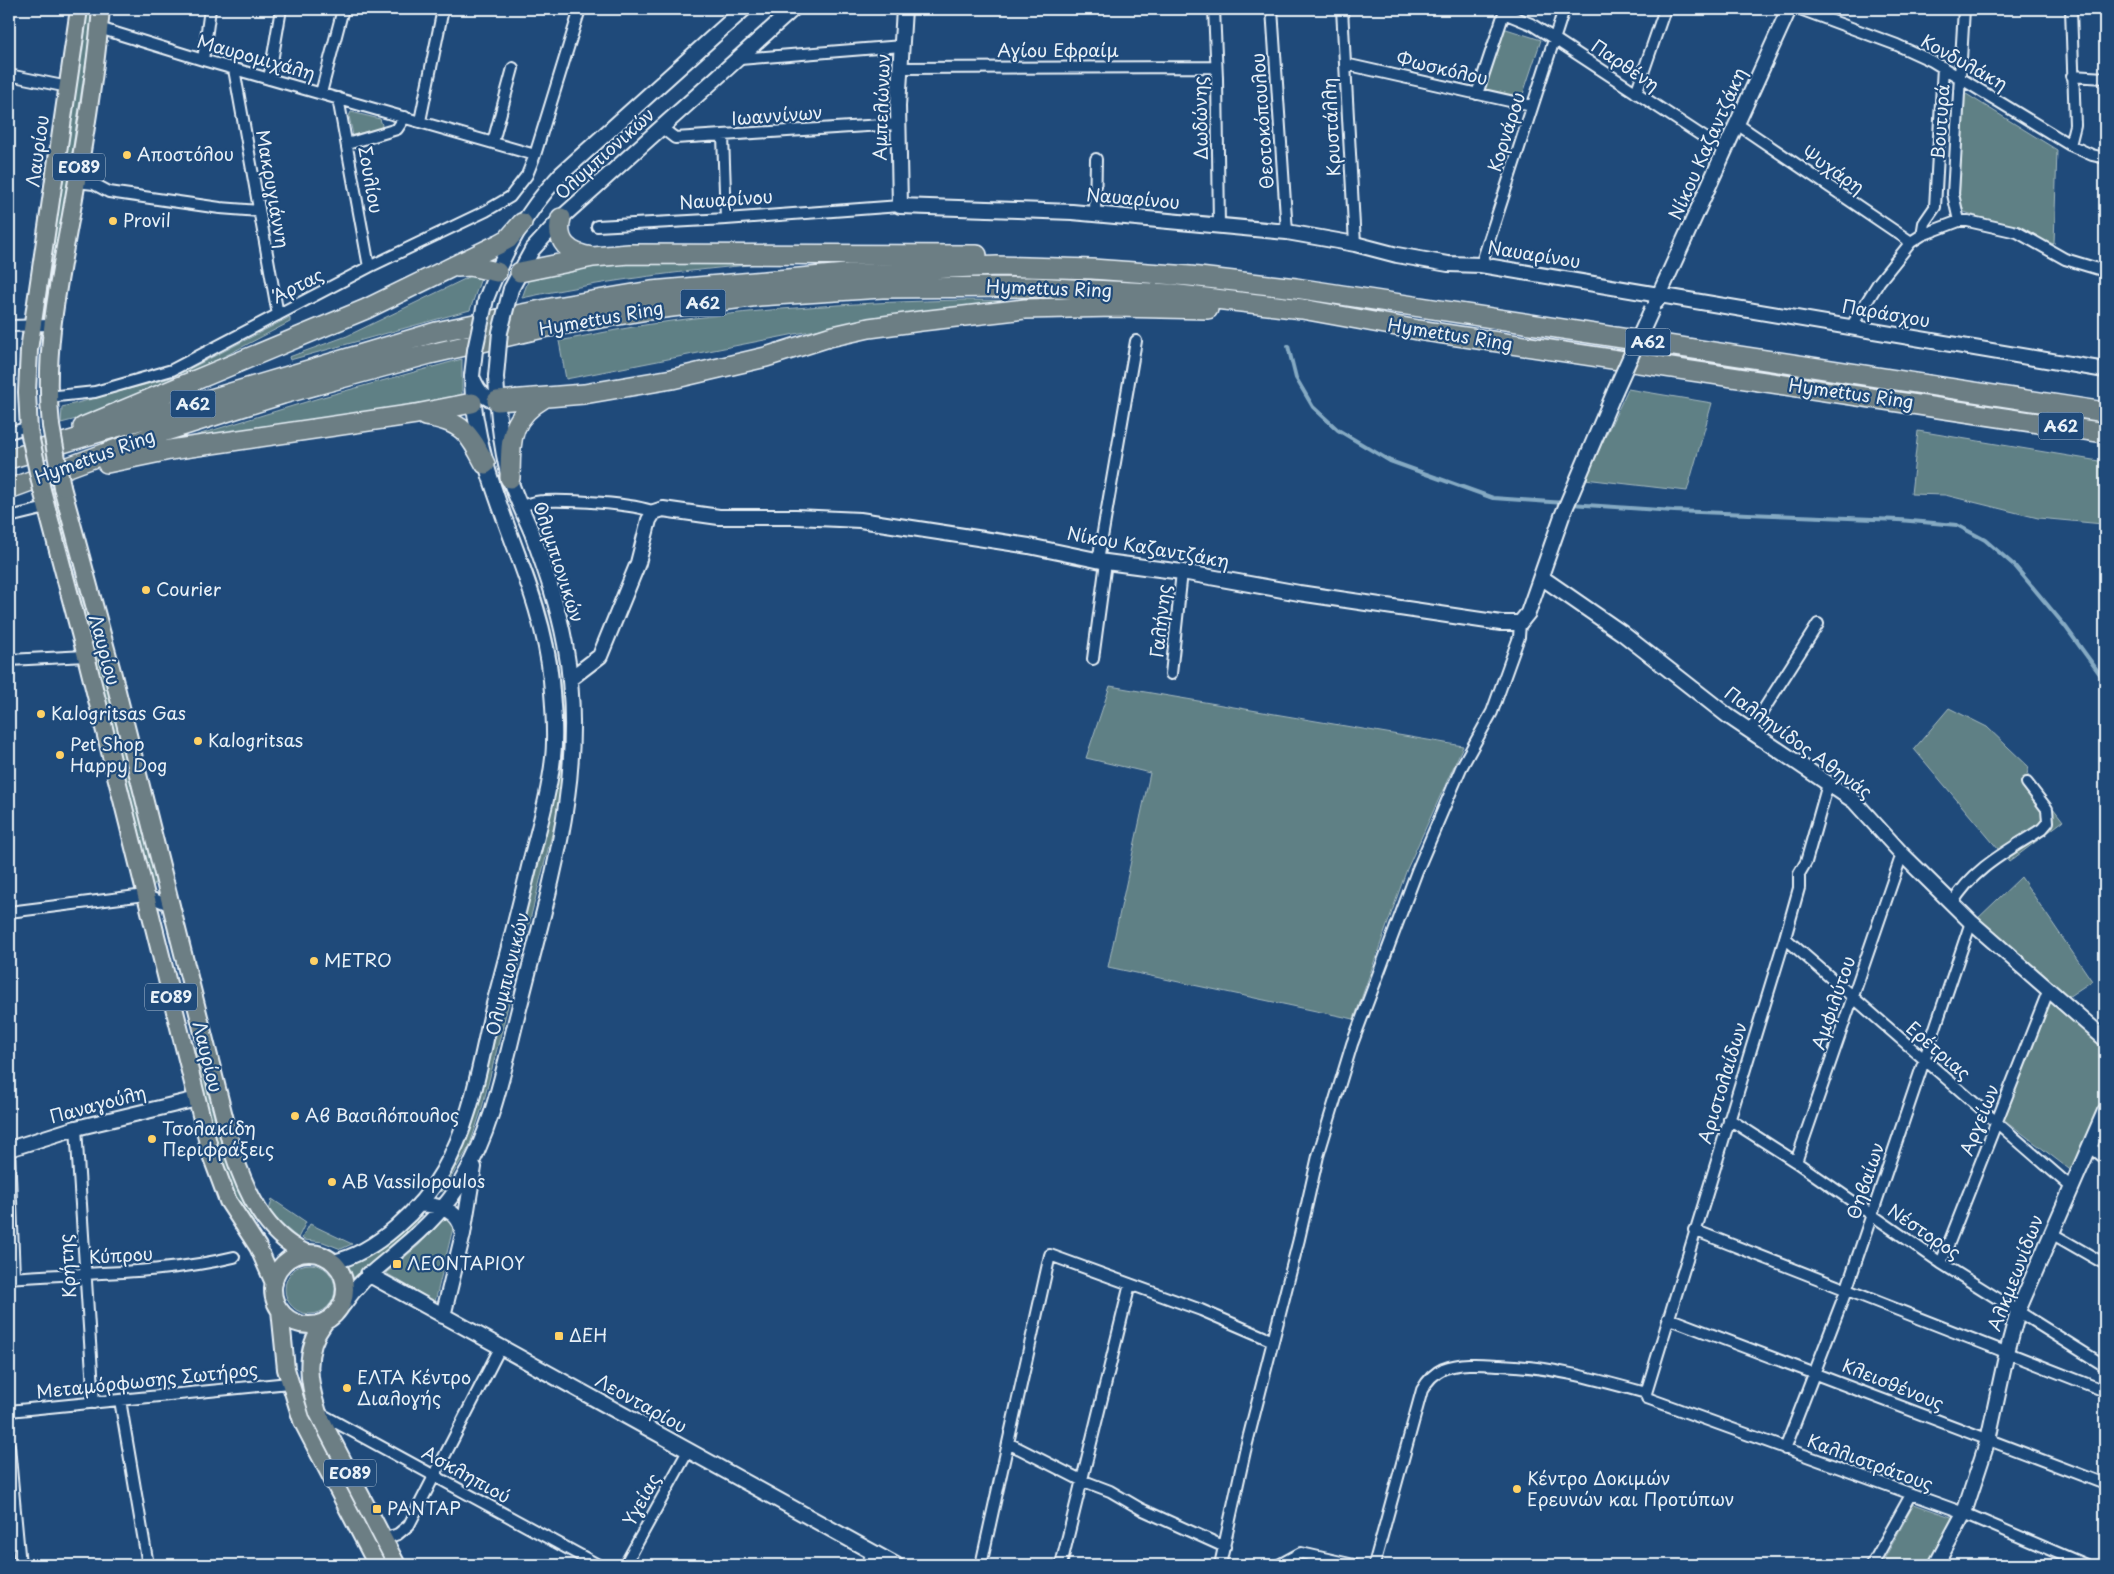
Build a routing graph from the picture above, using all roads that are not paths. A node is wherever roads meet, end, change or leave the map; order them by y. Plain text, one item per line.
1 (78, 9) edge
2 (101, 9) edge
3 (210, 9) edge
4 (281, 9) edge
5 (343, 9) edge
6 (443, 9) edge
7 (580, 9) edge
8 (744, 9) edge
9 (793, 9) edge
10 (904, 9) edge
11 (1214, 9) edge
12 (1272, 9) edge
13 (1342, 9) edge
14 (1564, 9) edge
15 (1666, 9) edge
16 (1789, 9) edge
17 (1800, 9) edge
18 (1964, 9) edge
19 (2071, 9) edge
20 (99, 28) junction
21 (1553, 38) junction
22 (902, 46) junction
23 (740, 58) junction
24 (203, 60) junction
25 (1345, 64) junction
26 (1216, 67) junction
27 (1943, 67) junction
28 (513, 68) dead end
29 (900, 68) junction
30 (234, 69) junction
31 (9, 75) edge
32 (1960, 76) junction
33 (2072, 76) junction
34 (2105, 78) edge
35 (269, 79) junction
36 (68, 87) junction
37 (321, 93) junction
38 (1636, 93) junction
39 (1477, 94) junction
40 (338, 98) junction
41 (1532, 106) junction
42 (405, 117) junction
43 (420, 121) junction
44 (898, 124) junction
45 (1737, 124) junction
46 (662, 128) junction
47 (723, 136) junction
48 (493, 142) junction
49 (347, 144) junction
50 (2070, 144) junction
51 (1725, 151) junction
52 (535, 154) junction
53 (2105, 158) edge
54 (1096, 159) dead end
55 (77, 182) junction
56 (900, 206) junction
57 (1935, 207) junction
58 (1955, 208) junction
59 (259, 211) junction
60 (1095, 214) junction
61 (561, 218) junction
62 (726, 220) junction
63 (1959, 221) junction
64 (522, 223) junction
65 (597, 226) dead end
66 (1219, 226) junction
67 (1287, 232) junction
68 (1922, 235) junction
69 (1911, 242) junction
70 (1355, 244) junction
71 (593, 257) junction
72 (1481, 265) junction
73 (369, 267) junction
74 (450, 267) junction
75 (2105, 271) edge
76 (1190, 276) junction
77 (508, 278) junction
78 (1660, 294) junction
79 (278, 315) junction
80 (32, 324) junction
81 (51, 325) junction
82 (9, 326) edge
83 (1851, 327) junction
84 (1418, 330) junction
85 (1136, 341) dead end
86 (2105, 370) edge
87 (48, 397) junction
88 (544, 398) junction
89 (485, 400) junction
90 (2105, 412) edge
91 (416, 414) junction
92 (29, 430) junction
93 (9, 433) edge
94 (2105, 433) edge
95 (17, 457) edge
96 (486, 464) junction
97 (510, 478) junction
98 (10, 489) edge
99 (521, 506) junction
100 (46, 508) junction
101 (654, 512) junction
102 (9, 517) edge
103 (1102, 561) junction
104 (1182, 572) junction
105 (1541, 577) junction
106 (1520, 624) junction
107 (1818, 624) dead end
108 (86, 656) junction
109 (1093, 658) dead end
110 (9, 660) edge
111 (1171, 674) dead end
112 (570, 679) junction
113 (1750, 731) junction
114 (2027, 783) dead end
115 (1828, 784) junction
116 (1902, 854) junction
117 (145, 895) junction
118 (1952, 904) junction
119 (171, 906) junction
120 (9, 912) edge
121 (1971, 922) junction
122 (1786, 938) junction
123 (2049, 989) junction
124 (1853, 998) junction
125 (2105, 1039) edge
126 (1925, 1061) junction
127 (197, 1099) junction
128 (2105, 1111) edge
129 (1728, 1119) junction
130 (1997, 1122) junction
131 (76, 1128) junction
132 (2090, 1147) junction
133 (9, 1149) edge
134 (476, 1156) junction
135 (2105, 1158) edge
136 (1796, 1162) junction
137 (2072, 1187) junction
138 (419, 1204) junction
139 (442, 1208) junction
140 (1871, 1216) junction
141 (1694, 1230) junction
142 (2051, 1233) junction
143 (463, 1234) junction
144 (304, 1252) junction
145 (234, 1257) dead end
146 (333, 1262) junction
147 (1941, 1263) junction
148 (2105, 1264) edge
149 (84, 1274) junction
150 (368, 1274) junction
151 (11, 1277) edge
152 (274, 1284) junction
153 (1130, 1284) junction
154 (1846, 1291) junction
155 (343, 1305) junction
156 (280, 1310) junction
157 (2018, 1311) junction
158 (443, 1316) junction
159 (1668, 1318) junction
160 (324, 1322) junction
161 (1273, 1340) junction
162 (500, 1348) junction
163 (2007, 1352) junction
164 (2105, 1366) edge
165 (1816, 1372) junction
166 (289, 1384) junction
167 (2105, 1391) edge
168 (1646, 1393) junction
169 (120, 1400) junction
170 (94, 1403) junction
171 (9, 1411) edge
172 (318, 1412) junction
173 (1988, 1440) junction
174 (1008, 1443) junction
175 (9, 1446) edge
176 (1786, 1449) junction
177 (688, 1451) junction
178 (434, 1476) junction
179 (1081, 1480) junction
180 (2105, 1484) edge
181 (1911, 1495) junction
182 (1964, 1513) junction
183 (384, 1539) junction
184 (1224, 1547) junction
185 (873, 1553) junction
186 (20, 1565) edge
187 (148, 1565) edge
188 (377, 1565) edge
189 (397, 1565) edge
190 (598, 1565) edge
191 (625, 1565) edge
192 (866, 1565) edge
193 (896, 1565) edge
194 (980, 1565) edge
195 (1061, 1565) edge
196 (1220, 1565) edge
197 (1279, 1565) edge
198 (1354, 1565) edge
199 (1374, 1565) edge
200 (1872, 1565) edge
201 (1936, 1565) edge
202 (2086, 1565) edge

1 - 36 main road, Λαυρίου / ΕΟ89
2 - 20 main road, Λαυρίου / ΕΟ89
3 - 24 street
4 - 35 street
5 - 37 street
6 - 43 street
7 - 52 street, Άρτας
8 - 64 street, Ολυμπιονικών
9 - 23 street, Ολυμπιονικών
10 - 22 street, Αμπελώνων
11 - 26 street, Δωδώνης
12 - 67 street, Θεοτοκόπουλου
13 - 25 street, Κρυστάλλη
14 - 21 street, Κορνάρου
15 - 38 street
16 - 45 street, Νίκου Καζαντζάκη
17 - 27 street, Κονδυλάκη
18 - 32 street, Βουτυρά
19 - 33 street
20 - 24 street, Μαυρομιχάλη
20 - 55 main road, Λαυρίου / ΕΟ89
21 - 38 street, Παρθένη
21 - 39 street, Παρθένη
21 - 41 street, Κορνάρου
22 - 23 street
22 - 29 street, Αμπελώνων
23 - 46 street, Ολυμπιονικών
24 - 30 street, Μαυρομιχάλη
25 - 39 street, Φωσκόλου
25 - 70 street, Κρυστάλλη
26 - 29 street, Αγίου Εφραίμ
26 - 66 street, Δωδώνης
27 - 32 street, Κονδυλάκη
27 - 57 street, Βουτυρά
28 - 48 street
29 - 44 street, Αμπελώνων
30 - 35 street, Μαυρομιχάλη
30 - 59 street, Μακρυγιάννη
31 - 36 street
32 - 50 street, Κονδυλάκη
32 - 58 street, Βουτυρά
33 - 34 street
33 - 50 street
35 - 37 street, Μαυρομιχάλη
36 - 80 main road, Λαυρίου / ΕΟ89
37 - 40 street, Μαυρομιχάλη
38 - 51 street, Παρθένη
39 - 41 street, Φωσκόλου
40 - 42 street, Μαυρομιχάλη
40 - 49 street, Σουλίου
41 - 72 street, Κορνάρου
42 - 43 street, Μαυρομιχάλη
42 - 49 street
43 - 48 street, Μαυρομιχάλη
44 - 47 street, Ιωαννίνων
44 - 56 street, Αμπελώνων
45 - 51 street, Νίκου Καζαντζάκη
45 - 69 street, Ψυχάρη
46 - 47 street, Ιωαννίνων
46 - 61 street, Ολυμπιονικών
47 - 62 street
48 - 52 street, Μαυρομιχάλη
49 - 73 street, Σουλίου
50 - 53 street, Κονδυλάκη
51 - 78 street, Νίκου Καζαντζάκη
52 - 73 street, Άρτας
54 - 60 street
55 - 59 street
55 - 81 main road, Λαυρίου / ΕΟ89
56 - 60 street, Ναυαρίνου
56 - 62 street, Ναυαρίνου
57 - 58 street
57 - 68 street, Βουτυρά
58 - 63 street, Βουτυρά
59 - 79 street, Μακρυγιάννη
60 - 66 street, Ναυαρίνου
61 - 71 highway
61 - 77 street, Ολυμπιονικών
62 - 65 street, Ναυαρίνου
63 - 68 street
63 - 75 street
64 - 74 highway
64 - 77 street, Ολυμπιονικών
66 - 67 street, Ναυαρίνου
67 - 70 street, Ναυαρίνου
68 - 69 street
69 - 83 street
70 - 72 street, Ναυαρίνου
71 - 76 highway
71 - 77 highway
72 - 78 street, Ναυαρίνου
73 - 79 street, Άρτας
74 - 77 highway
74 - 95 highway
76 - 90 highway, Hymettus Ring / Α62
76 - 95 highway, Hymettus Ring / Α62
77 - 89 street, Ολυμπιονικών, bridge
77 - 89 street, bridge
78 - 83 street, Παράσχου
78 - 105 street, Νίκου Καζαντζάκη, bridge
79 - 87 street, Άρτας
80 - 81 street
80 - 82 street
80 - 92 main road, Λαυρίου / ΕΟ89
81 - 87 main road, Λαυρίου / ΕΟ89
83 - 86 street, Παράσχου
84 - 88 highway
84 - 94 highway, Hymettus Ring / Α62
84 - 98 highway, Hymettus Ring / Α62
85 - 103 street
87 - 119 main road, Λαυρίου / ΕΟ89, bridge
88 - 89 highway
88 - 97 highway
89 - 91 highway
89 - 96 street, Ολυμπιονικών
89 - 97 street, Ολυμπιονικών
91 - 96 highway
91 - 98 highway
92 - 93 street
92 - 100 main road, Λαυρίου / ΕΟ89, bridge
96 - 138 street, Ολυμπιονικών
97 - 99 street, Ολυμπιονικών
99 - 101 street
99 - 112 street, Ολυμπιονικών
100 - 102 street
100 - 108 main road, Λαυρίου / ΕΟ89
101 - 103 street, Νίκου Καζαντζάκη
101 - 112 street
103 - 104 street, Νίκου Καζαντζάκη
103 - 109 street
104 - 106 street, Νίκου Καζαντζάκη
104 - 111 street, Γαλήνης
105 - 106 street
105 - 113 street, Παλληνίδος Αθηνάς
106 - 161 street
107 - 113 street
108 - 110 street
108 - 117 main road, Λαυρίου / ΕΟ89
112 - 134 street, Ολυμπιονικών
113 - 115 street, Παλληνίδος Αθηνάς
114 - 118 street
115 - 116 street, Παλληνίδος Αθηνάς
115 - 122 street, Αριστολαίδων
116 - 118 street, Παλληνίδος Αθηνάς
116 - 124 street, Αμφιλύτου
117 - 119 street
117 - 120 street
117 - 127 main road, Λαυρίου / ΕΟ89
118 - 121 street, Παλληνίδος Αθηνάς
119 - 144 main road, Λαυρίου / ΕΟ89
121 - 123 street, Παλληνίδος Αθηνάς
121 - 126 street, Θηβαίων
122 - 124 street, Ερέτριας
122 - 129 street, Αριστολαίδων
123 - 125 street, Παλληνίδος Αθηνάς
123 - 130 street, Αργείων
124 - 126 street, Ερέτριας
124 - 136 street, Αμφιλύτου
126 - 130 street, Ερέτριας
126 - 140 street, Θηβαίων
127 - 131 street, Παναγούλη
127 - 152 main road, Λαυρίου / ΕΟ89
128 - 132 street, Αλκμεωνίδων
129 - 136 street, Νέστορος
129 - 141 street, Αριστολαίδων
130 - 137 street, Ερέτριας
130 - 147 street, Αργείων
131 - 133 street, Παναγούλη
131 - 149 street, Κρήτης
132 - 135 street
132 - 137 street, Αλκμεωνίδων
133 - 151 street
134 - 139 street, Ολυμπιονικών
134 - 143 street
136 - 140 street, Νέστορος
137 - 142 street, Αλκμεωνίδων
138 - 139 street
138 - 146 street, Ολυμπιονικών
139 - 143 street
139 - 150 street, Ολυμπιονικών
140 - 147 street, Νέστορος
140 - 154 street, Θηβαίων
141 - 154 street
141 - 159 street, Αριστολαίδων
142 - 148 street
142 - 157 street, Αλκμεωνίδων
143 - 158 street
144 - 146 main road, ΕΟ89
144 - 152 main road
145 - 149 street, Κύπρου
146 - 155 main road
147 - 157 street, Νέστορος
149 - 151 street, Κύπρου
149 - 170 street, Κρήτης
150 - 155 street, Ολυμπιονικών
150 - 158 street, Λεονταρίου
152 - 156 main road, Λαυρίου / ΕΟ89
153 - 161 street
153 - 174 street
153 - 179 street
154 - 163 street
154 - 165 street, Θηβαίων
155 - 160 main road, ΕΟ89
156 - 160 main road
156 - 166 main road, Λαυρίου / ΕΟ89
157 - 163 street, Αλκμεωνίδων
157 - 164 street, Νέστορος
158 - 162 street, Λεονταρίου
159 - 165 street, Κλεισθένους
159 - 168 street, Αριστολαίδων
160 - 172 main road, ΕΟ89
161 - 184 street
162 - 177 street, Λεονταρίου
162 - 178 street
163 - 167 street
163 - 173 street, Αλκμεωνίδων
165 - 173 street, Κλεισθένους
165 - 176 street, Θηβαίων
166 - 169 street, Μεταμόρφωσης Σωτήρος
166 - 188 main road, Λαυρίου / ΕΟ89
168 - 176 street, Καλλιστράτους
168 - 199 street
169 - 170 street, Μεταμόρφωσης Σωτήρος
169 - 187 street
170 - 171 street, Μεταμόρφωσης Σωτήρος
172 - 178 street, Ασκληπιού
172 - 183 main road, ΕΟ89
173 - 180 street, Κλεισθένους
173 - 182 street, Αλκμεωνίδων
174 - 179 street
174 - 194 street
175 - 186 street
176 - 181 street, Καλλιστράτους
177 - 185 street, Λεονταρίου
177 - 191 street, Υγείας
178 - 183 street
178 - 190 street, Ασκληπιού
179 - 184 street
179 - 195 street
181 - 182 street, Καλλιστράτους
181 - 200 street
182 - 201 street, Αλκμεωνίδων
182 - 202 street, Καλλιστράτους
183 - 189 main road, ΕΟ89
184 - 196 street
185 - 192 street
185 - 193 street, Λεονταρίου
197 - 198 street

